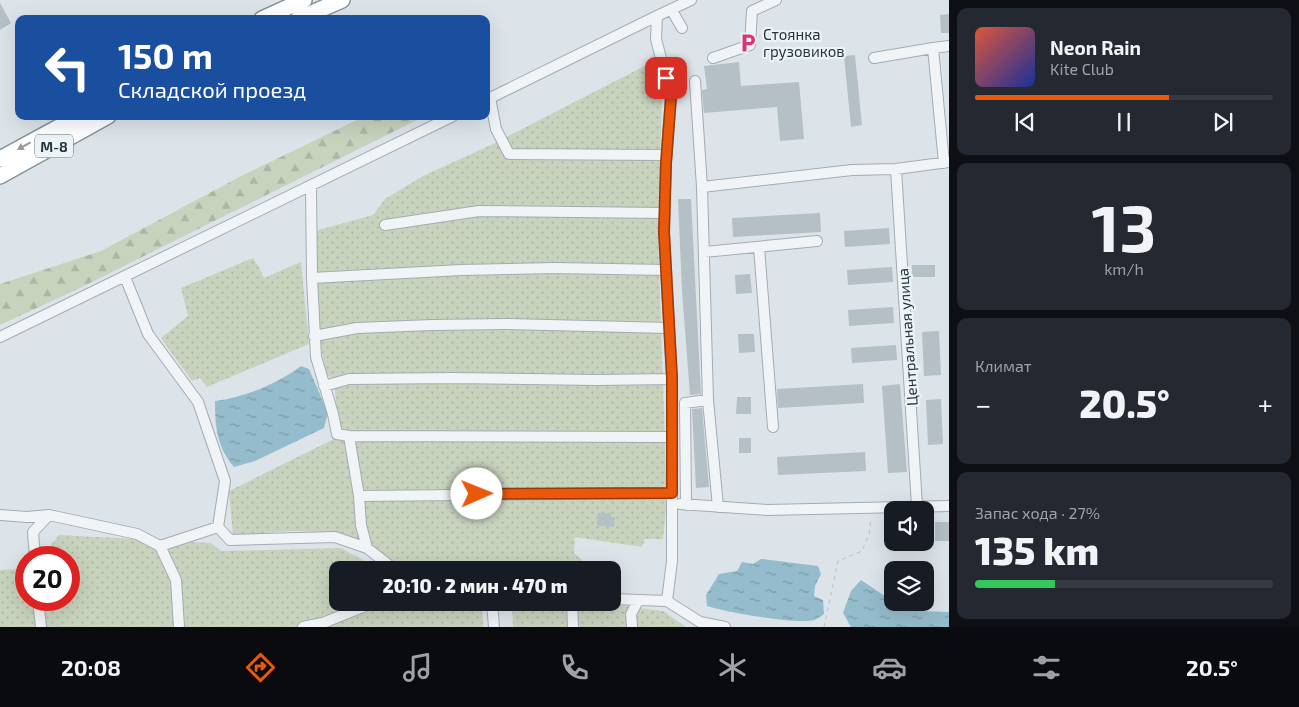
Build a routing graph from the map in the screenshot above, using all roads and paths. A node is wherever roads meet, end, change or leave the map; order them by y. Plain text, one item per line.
1 (304, 0) edge
2 (342, 0) edge
3 (691, 0) edge
4 (776, 0) edge
5 (671, 9) junction
6 (271, 15) edge
7 (307, 15) edge
8 (658, 16) junction
9 (682, 28) dead end
10 (949, 46) edge
11 (933, 48) junction
12 (713, 58) dead end
13 (874, 58) dead end
14 (695, 82) dead end
15 (490, 98) edge
16 (490, 106) edge
17 (72, 120) edge
18 (101, 120) edge
19 (445, 120) edge
20 (667, 155) junction
21 (0, 159) edge
22 (947, 163) edge
23 (896, 169) junction
24 (0, 176) edge
25 (311, 186) junction
26 (702, 187) junction
27 (664, 213) junction
28 (385, 225) dead end
29 (817, 241) dead end
30 (759, 247) junction
31 (704, 252) junction
32 (666, 270) junction
33 (125, 277) junction
34 (312, 278) junction
35 (669, 328) junction
36 (314, 336) junction
37 (0, 337) edge
38 (672, 378) junction
39 (324, 386) junction
40 (708, 400) junction
41 (773, 427) dead end
42 (349, 436) junction
43 (672, 437) junction
44 (359, 496) junction
45 (672, 498) junction
46 (917, 501) edge
47 (686, 505) junction
48 (934, 506) edge
49 (949, 506) edge
50 (718, 507) junction
51 (872, 507) junction
52 (884, 507) edge
53 (0, 515) edge
54 (49, 515) junction
55 (218, 527) junction
56 (34, 546) edge
57 (160, 546) junction
58 (367, 548) junction
59 (384, 561) edge
60 (621, 599) edge
61 (638, 600) junction
62 (667, 601) junction
63 (39, 611) edge
64 (353, 611) edge
65 (493, 611) edge
66 (572, 611) edge
67 (698, 625) edge
68 (41, 627) edge
69 (179, 627) edge
70 (302, 627) edge
71 (494, 627) edge
72 (573, 627) edge
73 (632, 627) edge
74 (725, 627) edge
75 (824, 627) edge

1 - 6 highway
2 - 7 highway
3 - 5 street
4 - 12 street
5 - 8 street
5 - 9 street
8 - 15 street
8 - 20 street
10 - 11 street
11 - 13 street
11 - 22 street
14 - 26 street
16 - 20 street
17 -> 21 highway, М-8
18 - 24 highway, М-8
19 - 25 street
20 - 27 street
22 - 23 street
23 - 26 street
23 - 46 street, Центральная улица
25 - 33 street
25 - 34 street
26 - 31 street
27 - 28 street
27 - 32 street
29 - 30 street
30 - 31 street
30 - 41 street
31 - 40 street
32 - 34 street
32 - 35 street
33 - 37 street
33 - 55 street
34 - 36 street
35 - 36 street
35 - 38 street
36 - 39 street
38 - 39 street
38 - 43 street
39 - 42 street
40 - 47 street
40 - 50 street
42 - 43 street
42 - 44 street
43 - 45 street
44 - 45 street
44 - 58 street
45 - 47 street
45 - 62 street
47 - 50 street
48 - 49 street
50 - 51 street
51 - 52 street
51 - 75 path
53 - 54 street
54 - 56 street
54 - 57 street
55 - 57 street
55 - 58 street
57 - 69 street
58 - 59 street
60 - 61 street
61 - 62 street
61 - 73 street
62 - 67 street
63 - 68 street
64 - 70 street
65 - 71 street
66 - 72 street
67 - 74 street

